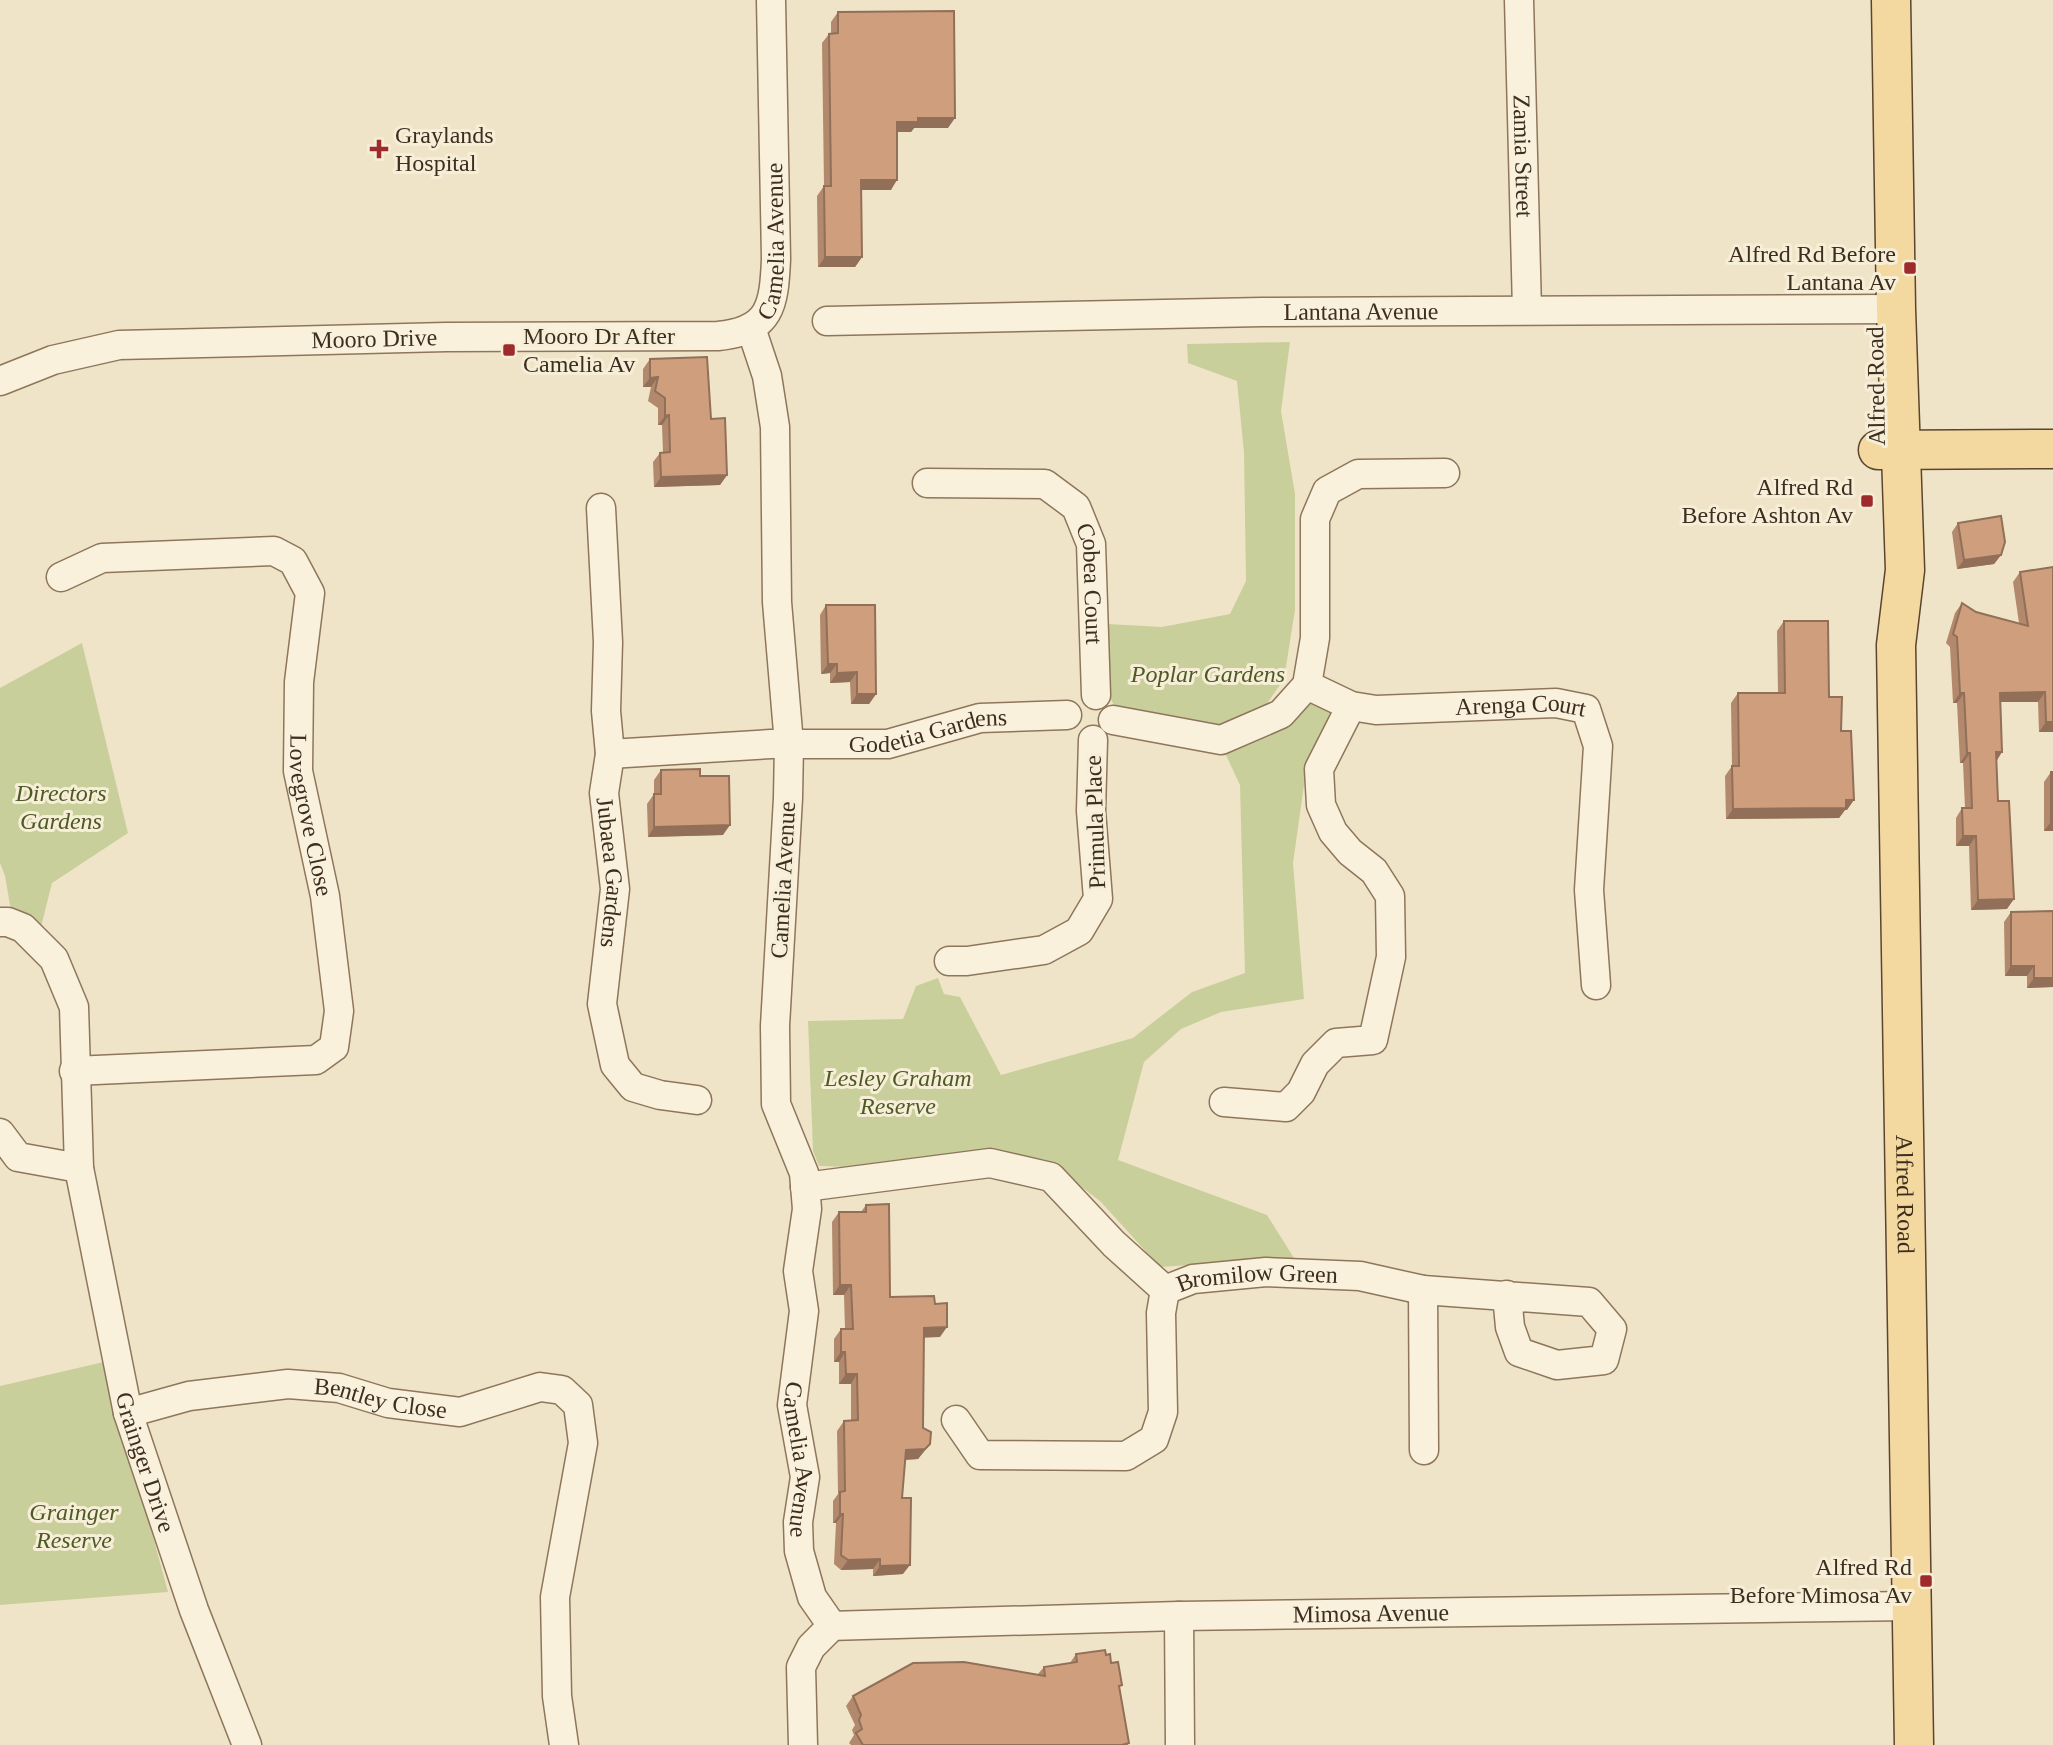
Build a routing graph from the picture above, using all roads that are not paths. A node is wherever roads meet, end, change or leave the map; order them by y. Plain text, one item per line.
1 (771, 0) edge
2 (1519, 0) edge
3 (1871, 0) edge
4 (1891, 0) edge
5 (1527, 310) junction
6 (1885, 310) junction
7 (827, 321) dead end
8 (751, 328) junction
9 (0, 381) edge
10 (2053, 449) edge
11 (1889, 450) junction
12 (1445, 473) dead end
13 (927, 483) dead end
14 (601, 508) dead end
15 (61, 577) dead end
16 (1307, 685) junction
17 (1096, 695) junction
18 (1351, 706) junction
19 (1067, 715) junction
20 (1113, 720) junction
21 (1093, 740) junction
22 (789, 744) junction
23 (610, 754) junction
24 (0, 922) edge
25 (949, 961) dead end
26 (1596, 985) dead end
27 (74, 1071) junction
28 (697, 1100) dead end
29 (1224, 1102) dead end
30 (0, 1133) edge
31 (79, 1168) junction
32 (805, 1187) junction
33 (1165, 1290) junction
34 (1423, 1290) junction
35 (1507, 1295) dead end
36 (128, 1413) junction
37 (956, 1420) dead end
38 (1424, 1450) dead end
39 (1912, 1606) junction
40 (1179, 1616) junction
41 (829, 1626) junction
42 (247, 1745) edge
43 (564, 1745) edge
44 (803, 1745) edge
45 (1180, 1745) edge
46 (1914, 1745) edge

1 - 8 street, Camelia Avenue
2 - 5 street, Zamia Street
3 - 6 main road, Alfred Road
4 - 6 main road, Alfred Road
5 - 6 street, Lantana Avenue
5 - 7 street, Lantana Avenue
6 - 11 main road, Alfred Road
8 - 9 street, Mooro Drive
8 - 22 street, Camelia Avenue
10 - 11 main road
11 - 39 main road, Alfred Road
12 - 16 street
13 - 17 street, Cobea Court
14 - 23 street, Jubaea Gardens
15 - 27 street, Lovegrove Close
16 - 18 street, Arenga Court
16 - 20 street
17 - 19 street
17 - 20 street
18 - 26 street, Arenga Court
18 - 29 street
19 - 21 street
19 - 22 street, Godetia Gardens
20 - 21 street
21 - 25 street, Primula Place
22 - 23 street
22 - 32 street, Camelia Avenue
23 - 28 street, Jubaea Gardens
24 - 27 street, Grainger Drive
27 - 31 street, Grainger Drive
30 - 31 street
31 - 36 street, Grainger Drive
32 - 33 street, Bromilow Green
32 - 41 street, Camelia Avenue
33 - 34 street, Bromilow Green
33 - 37 street
34 - 35 street, Bromilow Green
34 - 38 street
36 - 42 street, Grainger Drive
36 - 43 street, Bentley Close
39 - 40 street, Mimosa Avenue
39 - 46 main road, Alfred Road
40 - 41 street, Mimosa Avenue
40 - 45 street
41 - 44 street

